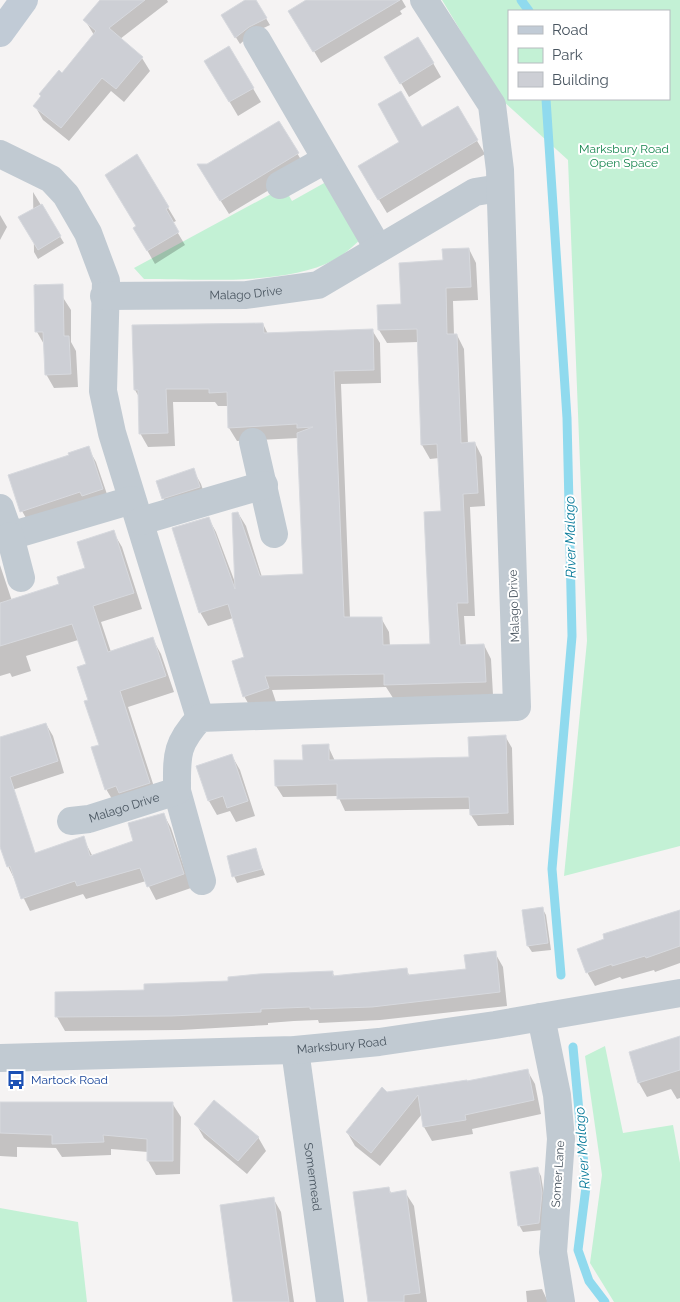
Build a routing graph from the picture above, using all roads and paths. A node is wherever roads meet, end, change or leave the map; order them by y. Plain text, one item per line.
1 (24, 0) edge
2 (424, 0) edge
3 (0, 33) edge
4 (257, 40) dead end
5 (0, 154) edge
6 (325, 160) junction
7 (280, 185) dead end
8 (500, 188) junction
9 (378, 248) junction
10 (104, 296) junction
11 (253, 442) dead end
12 (264, 485) junction
13 (0, 508) edge
14 (136, 510) junction
15 (274, 534) dead end
16 (10, 536) junction
17 (20, 578) dead end
18 (200, 718) junction
19 (177, 791) junction
20 (71, 821) dead end
21 (202, 881) dead end
22 (680, 993) edge
23 (545, 1016) junction
24 (295, 1050) junction
25 (0, 1058) edge
26 (330, 1302) edge
27 (561, 1302) edge

1 - 3 main road
2 - 8 street, Malago Drive
4 - 6 street
5 - 10 street
6 - 7 street
6 - 9 street
8 - 9 street, Malago Drive
8 - 18 street, Malago Drive
9 - 10 street, Malago Drive
10 - 14 street
11 - 12 street
12 - 14 street
12 - 15 street
13 - 16 street
14 - 16 street
14 - 18 street
16 - 17 street
18 - 19 street, Malago Drive
19 - 20 street, Malago Drive
19 - 21 street, Malago Drive
22 - 23 street, Marksbury Road
23 - 24 street, Marksbury Road
23 - 27 street, Somer Lane
24 - 25 street, Marksbury Road
24 - 26 street, Somermead

